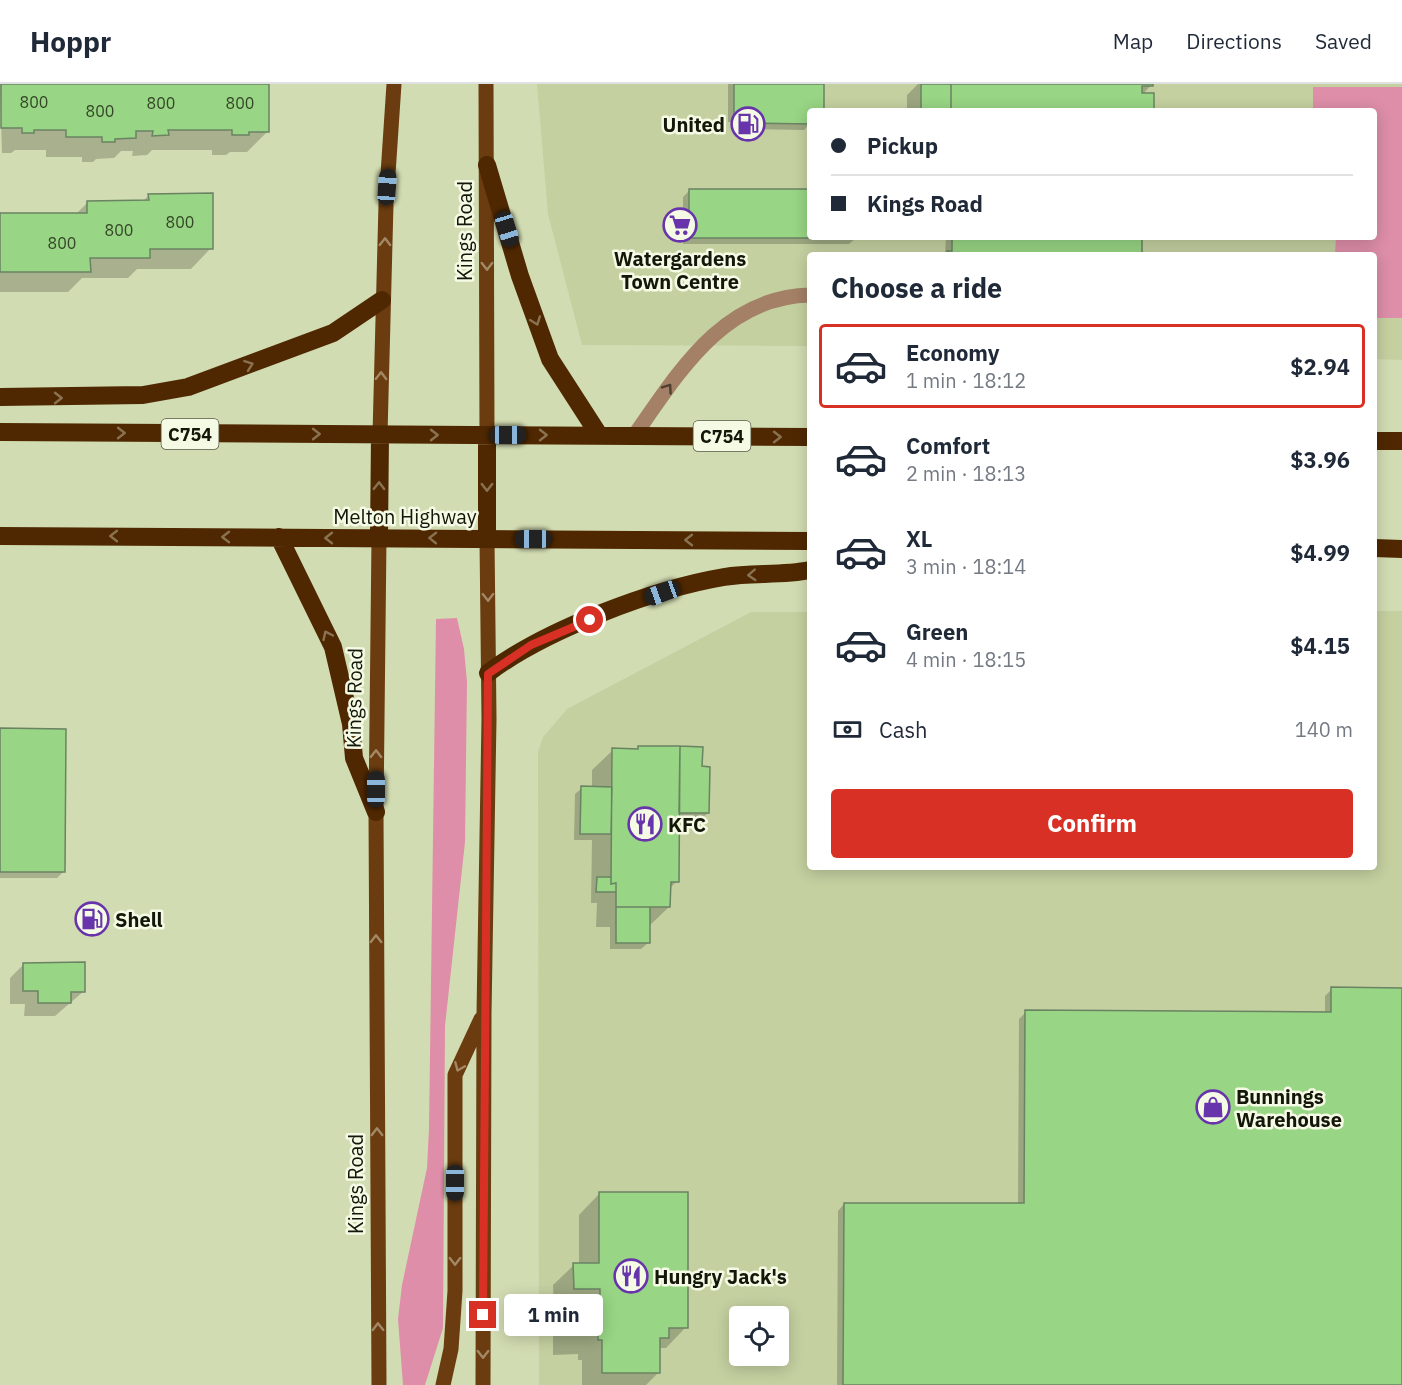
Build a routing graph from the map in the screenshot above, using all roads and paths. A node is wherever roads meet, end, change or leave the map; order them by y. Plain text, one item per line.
1 (394, 84) edge
2 (486, 84) edge
3 (487, 165) junction
4 (807, 295) edge
5 (382, 300) junction
6 (0, 397) edge
7 (0, 432) edge
8 (380, 435) junction
9 (487, 435) junction
10 (599, 435) junction
11 (634, 435) junction
12 (807, 437) edge
13 (1377, 441) edge
14 (1401, 441) edge
15 (0, 536) edge
16 (279, 537) junction
17 (379, 538) junction
18 (487, 539) junction
19 (807, 541) edge
20 (1377, 548) edge
21 (1402, 549) edge
22 (807, 570) edge
23 (488, 674) junction
24 (376, 812) junction
25 (484, 1014) junction
26 (379, 1385) edge
27 (443, 1385) edge
28 (483, 1385) edge

5 -> 1 main road, Kings Road
2 - 3 main road, Kings Road
3 -> 9 main road, Kings Road
3 -> 10 highway
11 -> 4 street
6 -> 5 highway
8 -> 5 main road, Kings Road
7 -> 8 highway, C754
8 -> 9 highway, C754
17 -> 8 highway, Kings Road
9 -> 10 highway, C754
9 -> 18 highway, Kings Road
10 - 11 highway, C754
11 -> 12 highway, C754
13 - 14 highway
16 -> 15 highway, Melton Highway
17 -> 16 highway, Melton Highway
24 -> 16 highway
18 -> 17 highway, Melton Highway
24 -> 17 main road, Kings Road
19 -> 18 highway, Melton Highway
18 -> 23 main road, Kings Road
20 - 21 highway
22 -> 23 highway
23 - 25 main road, Kings Road
26 -> 24 main road, Kings Road
25 -> 27 main road
25 -> 28 main road, Kings Road

